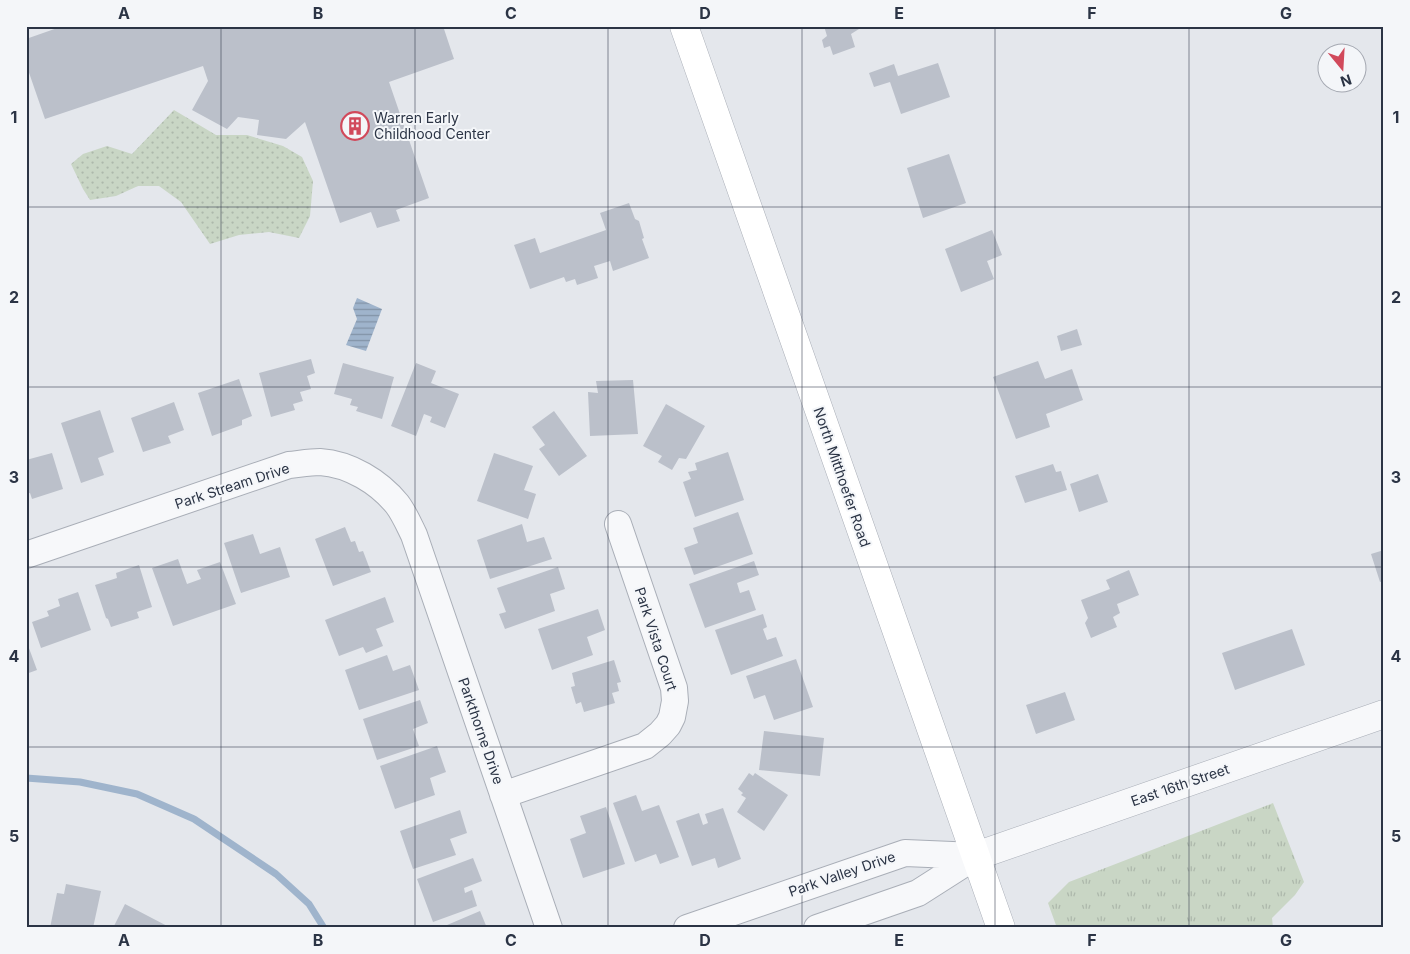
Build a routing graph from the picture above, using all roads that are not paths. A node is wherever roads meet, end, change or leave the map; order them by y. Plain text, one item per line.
1 (684, 26) edge
2 (618, 524) dead end
3 (414, 535) joint
4 (26, 555) edge
5 (1384, 714) edge
6 (503, 795) junction
7 (976, 856) junction
8 (549, 928) edge
9 (686, 928) edge
10 (816, 928) edge
11 (1001, 928) edge

1 - 7 main road, North Mitthoefer Road
2 - 6 street, Park Vista Court
3 - 4 street, Park Stream Drive
3 - 6 street, Parkthorne Drive
5 - 7 street, East 16th Street
6 - 8 street, Parkthorne Drive
7 - 9 street, Park Valley Drive
7 - 10 street
7 - 11 main road, North Mitthoefer Road

